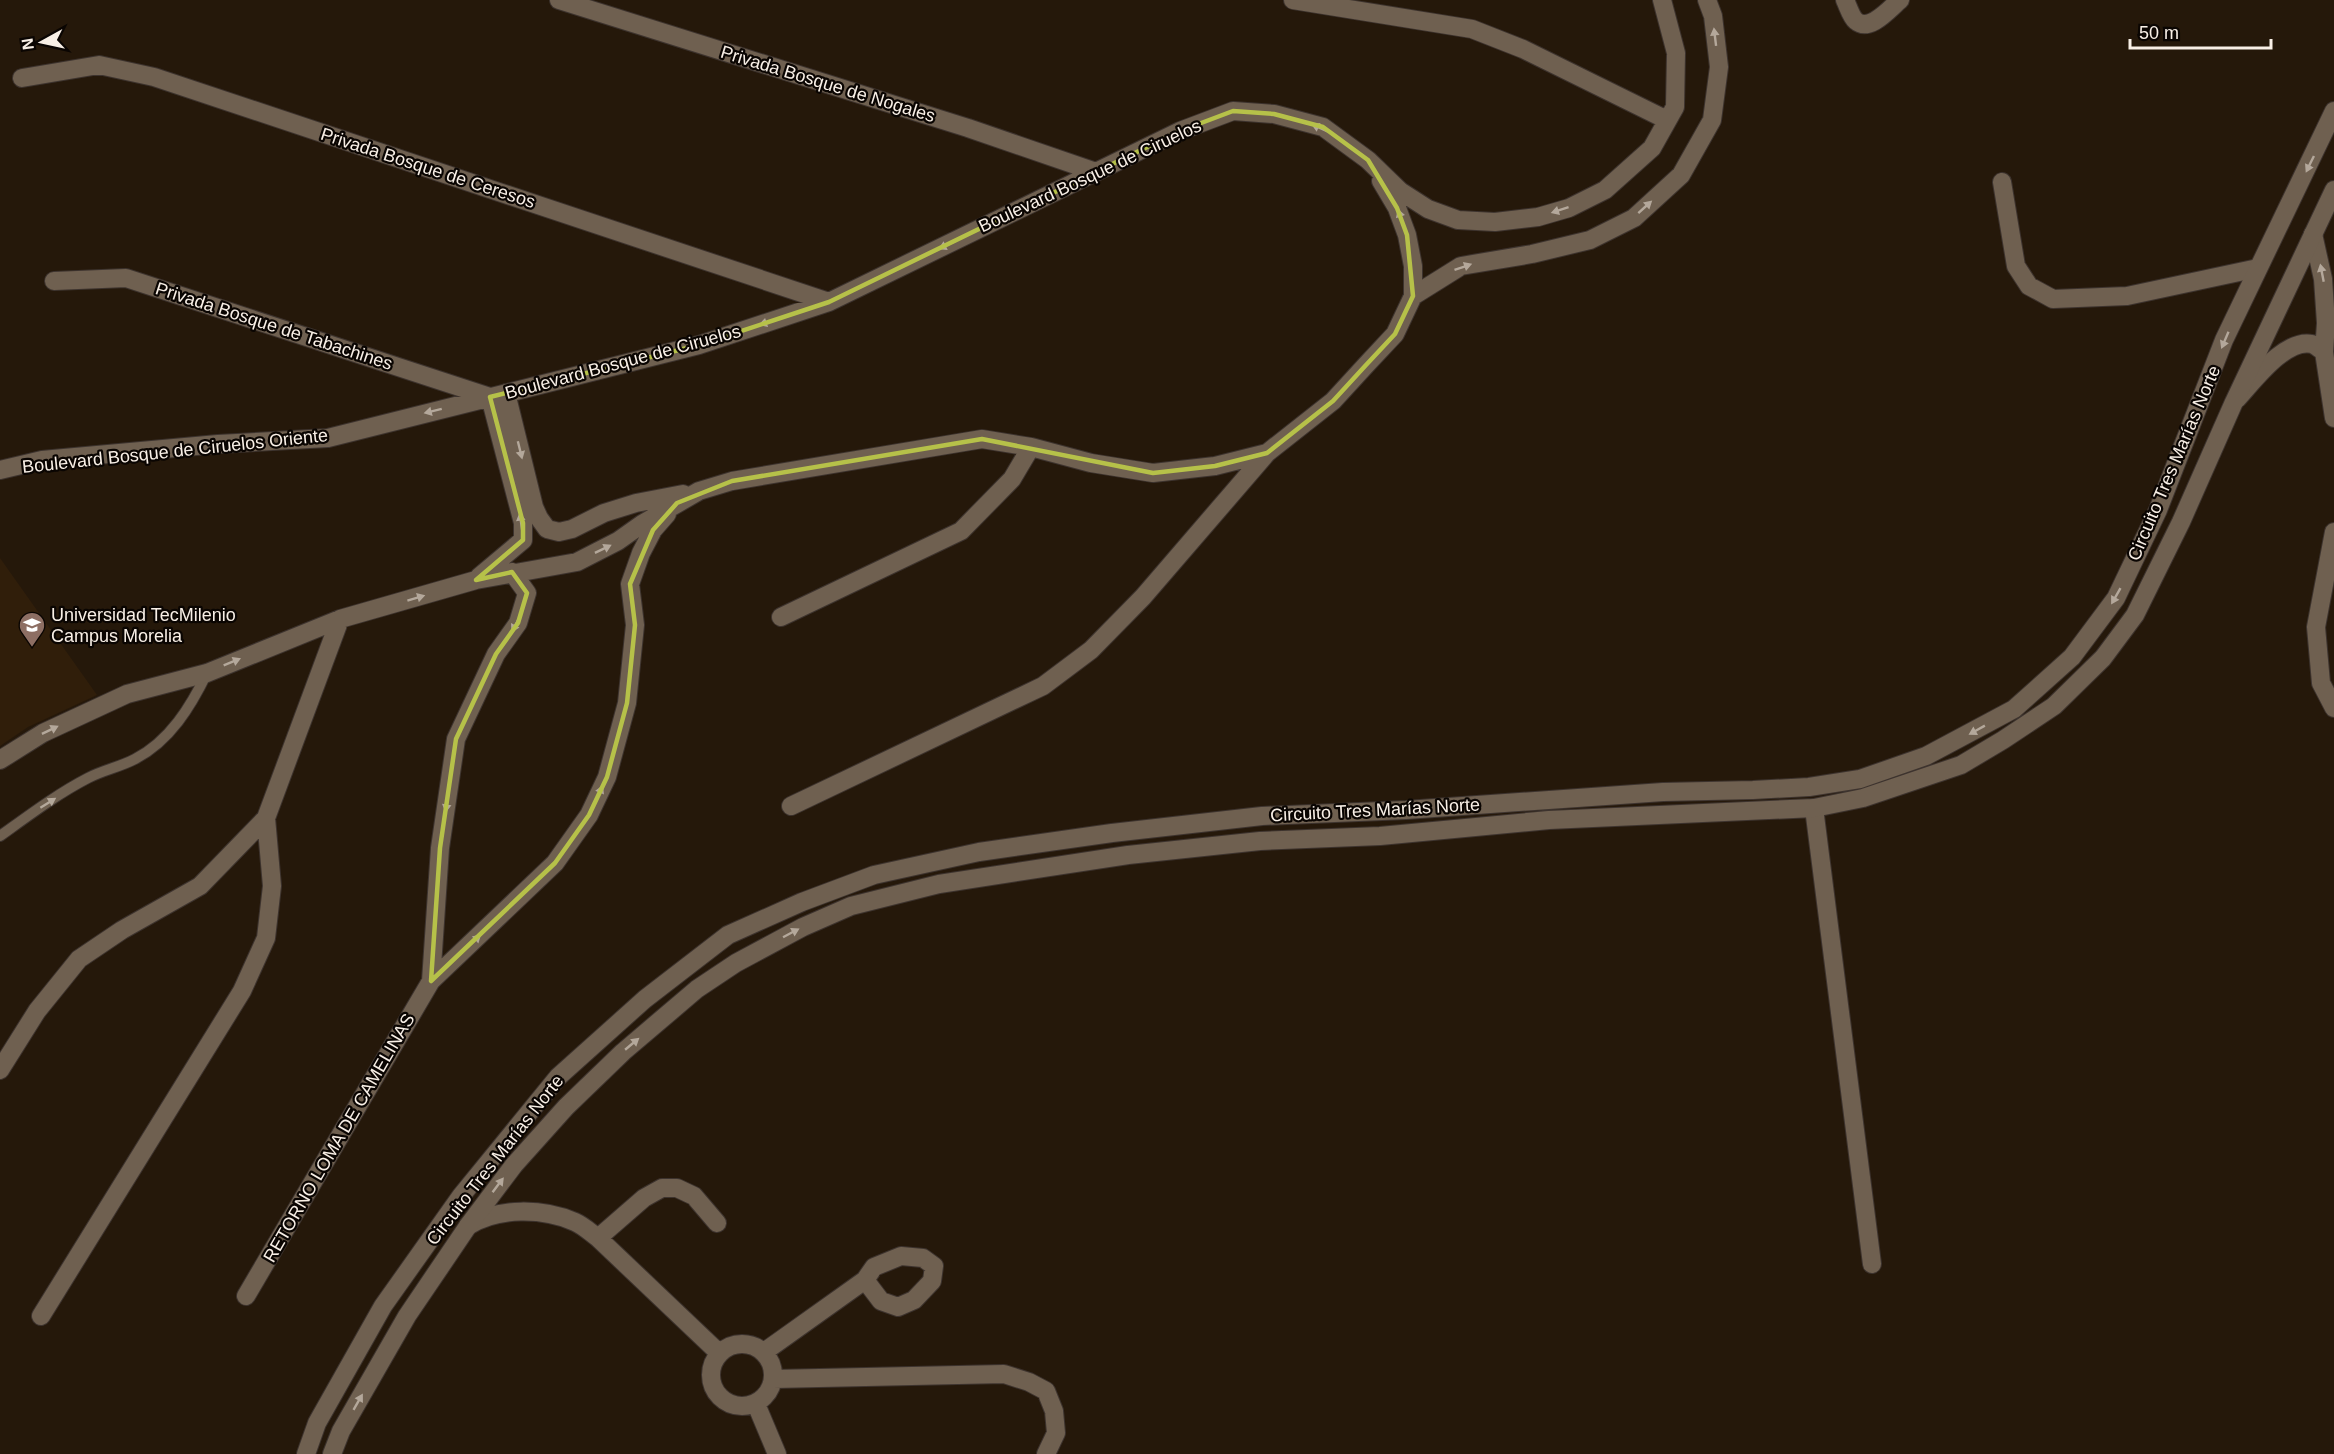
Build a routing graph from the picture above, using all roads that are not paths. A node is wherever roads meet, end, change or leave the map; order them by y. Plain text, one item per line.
1 (558, 0) edge
2 (1293, 0) edge
3 (1662, 0) edge
4 (1707, 0) edge
5 (1845, 0) edge
6 (1900, 0) edge
7 (22, 78) dead end
8 (2334, 111) edge
9 (1667, 120) junction
10 (1368, 160) junction
11 (1096, 172) junction
12 (2002, 182) dead end
13 (2334, 190) edge
14 (2313, 234) junction
15 (2258, 268) junction
16 (54, 281) dead end
17 (1413, 296) junction
18 (829, 302) junction
19 (2324, 352) junction
20 (498, 395) junction
21 (2234, 402) junction
22 (2334, 418) edge
23 (1031, 447) junction
24 (1267, 453) junction
25 (0, 470) edge
26 (699, 491) junction
27 (677, 503) junction
28 (2334, 532) edge
29 (512, 572) junction
30 (476, 580) junction
31 (781, 617) dead end
32 (340, 619) junction
33 (207, 673) junction
34 (2334, 708) edge
35 (1955, 742) junction
36 (0, 760) edge
37 (1961, 765) junction
38 (791, 806) dead end
39 (1814, 808) junction
40 (1262, 816) junction
41 (266, 818) junction
42 (0, 836) edge
43 (1260, 841) junction
44 (431, 981) junction
45 (0, 1070) edge
46 (717, 1223) dead end
47 (468, 1226) junction
48 (598, 1238) junction
49 (1872, 1264) dead end
50 (865, 1280) dead end
51 (246, 1296) dead end
52 (41, 1316) dead end
53 (764, 1352) junction
54 (719, 1353) junction
55 (773, 1379) junction
56 (756, 1404) junction
57 (317, 1423) junction
58 (341, 1431) junction
59 (306, 1454) edge
60 (332, 1454) edge
61 (777, 1454) edge
62 (1046, 1454) edge

1 - 11 street, Privada Bosque de Nogales
2 - 9 street
3 - 9 street, Boulevard Bosque de Ciruelos
17 -> 4 street
5 - 6 street
7 - 18 street, Privada Bosque de Ceresos
8 -> 15 street, Circuito Tres Marías Norte
9 -> 10 street, Boulevard Bosque de Ciruelos
10 -> 11 street, Boulevard Bosque de Ciruelos
17 -> 10 street
11 -> 18 street, Boulevard Bosque de Ciruelos
12 - 15 street
13 - 14 street, Circuito Tres Marías Norte
19 -> 14 street
14 - 21 street, Circuito Tres Marías Norte
15 -> 35 street, Circuito Tres Marías Norte
16 - 20 street, Privada Bosque de Tabachines
17 - 24 street
18 -> 20 street, Boulevard Bosque de Ciruelos
19 - 21 street
19 - 22 street
20 -> 25 street, Boulevard Bosque de Ciruelos Oriente
20 -> 26 street
30 -> 20 street
21 - 37 street, Circuito Tres Marías Norte
23 - 24 street
23 - 26 street
23 - 31 street
24 - 38 street
26 - 27 street
29 -> 27 street
44 -> 27 street
28 - 34 street
29 - 30 street
29 -> 44 street
32 -> 30 street
33 -> 32 street
32 - 41 street
36 -> 33 street
42 -> 33 lane
35 - 37 street
35 - 40 street, Circuito Tres Marías Norte
37 - 39 street, Circuito Tres Marías Norte
39 - 43 street, Circuito Tres Marías Norte
39 - 49 street
40 - 43 street
40 - 57 street, Circuito Tres Marías Norte
41 - 45 street
41 - 52 street
47 -> 43 street, Circuito Tres Marías Norte
44 - 51 street, RETORNO LOMA DE CAMELINAS
46 - 48 street
47 - 48 street
58 -> 47 street, Circuito Tres Marías Norte
48 - 54 street
50 - 53 street
53 - 54 street
53 - 55 street
54 - 56 street
55 - 56 street
55 - 62 street
56 - 61 street
57 - 58 street
57 - 59 street, Circuito Tres Marías Norte
58 - 60 street, Circuito Tres Marías Norte

